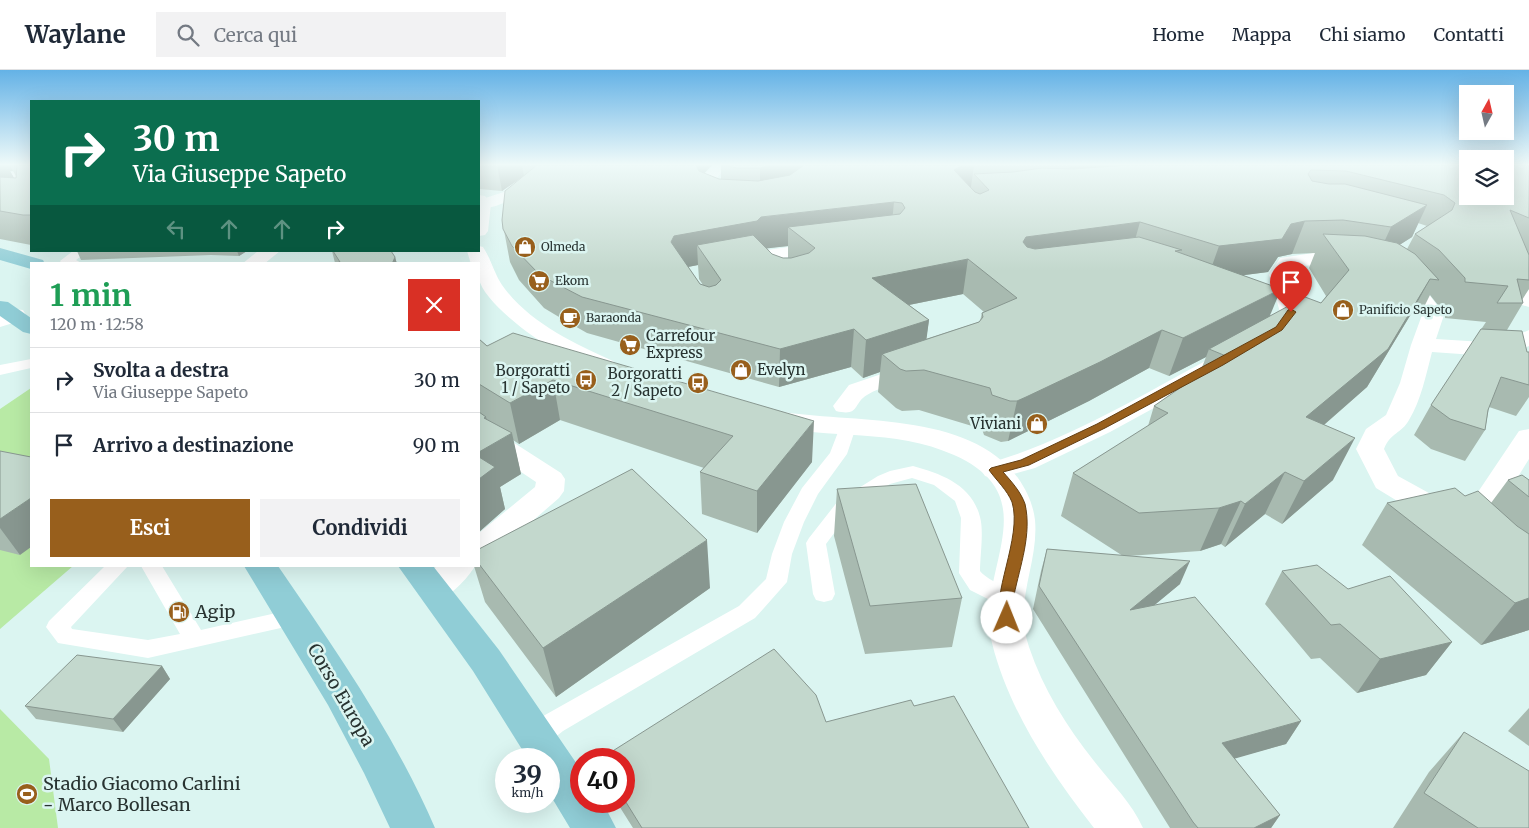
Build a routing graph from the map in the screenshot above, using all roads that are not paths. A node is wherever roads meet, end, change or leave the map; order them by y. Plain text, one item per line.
1 (725, 200) edge
2 (481, 202) edge
3 (731, 202) edge
4 (480, 216) edge
5 (842, 244) edge
6 (80, 252) edge
7 (256, 252) edge
8 (269, 252) edge
9 (476, 252) edge
10 (0, 254) edge
11 (30, 262) edge
12 (70, 262) edge
13 (241, 262) edge
14 (254, 262) edge
15 (749, 262) edge
16 (1529, 337) edge
17 (1422, 345) junction
18 (938, 362) edge
19 (30, 364) edge
20 (0, 370) edge
21 (621, 373) edge
22 (754, 414) edge
23 (847, 417) junction
24 (480, 433) edge
25 (1529, 438) edge
26 (995, 470) junction
27 (480, 549) edge
28 (117, 567) edge
29 (152, 567) edge
30 (261, 567) edge
31 (435, 574) edge
32 (824, 594) dead end
33 (1006, 598) junction
34 (294, 617) junction
35 (194, 640) junction
36 (537, 736) junction
37 (414, 828) edge
38 (594, 828) edge
39 (1121, 828) edge

1 - 3 street
2 - 4 street
5 - 15 street
6 - 12 lane
7 - 13 street
8 - 14 street
9 - 21 street
10 - 11 main road
16 - 17 street
17 - 25 street
17 - 26 street
18 - 23 street
19 - 20 lane
22 - 23 street
23 - 26 street
23 - 36 lane
24 - 27 street
26 - 33 street
28 - 35 lane
29 - 35 lane
30 - 34 main road, Corso Europa
31 - 36 main road
32 - 33 lane
33 - 39 street
34 - 35 lane
34 - 37 main road, Corso Europa
36 - 38 main road

